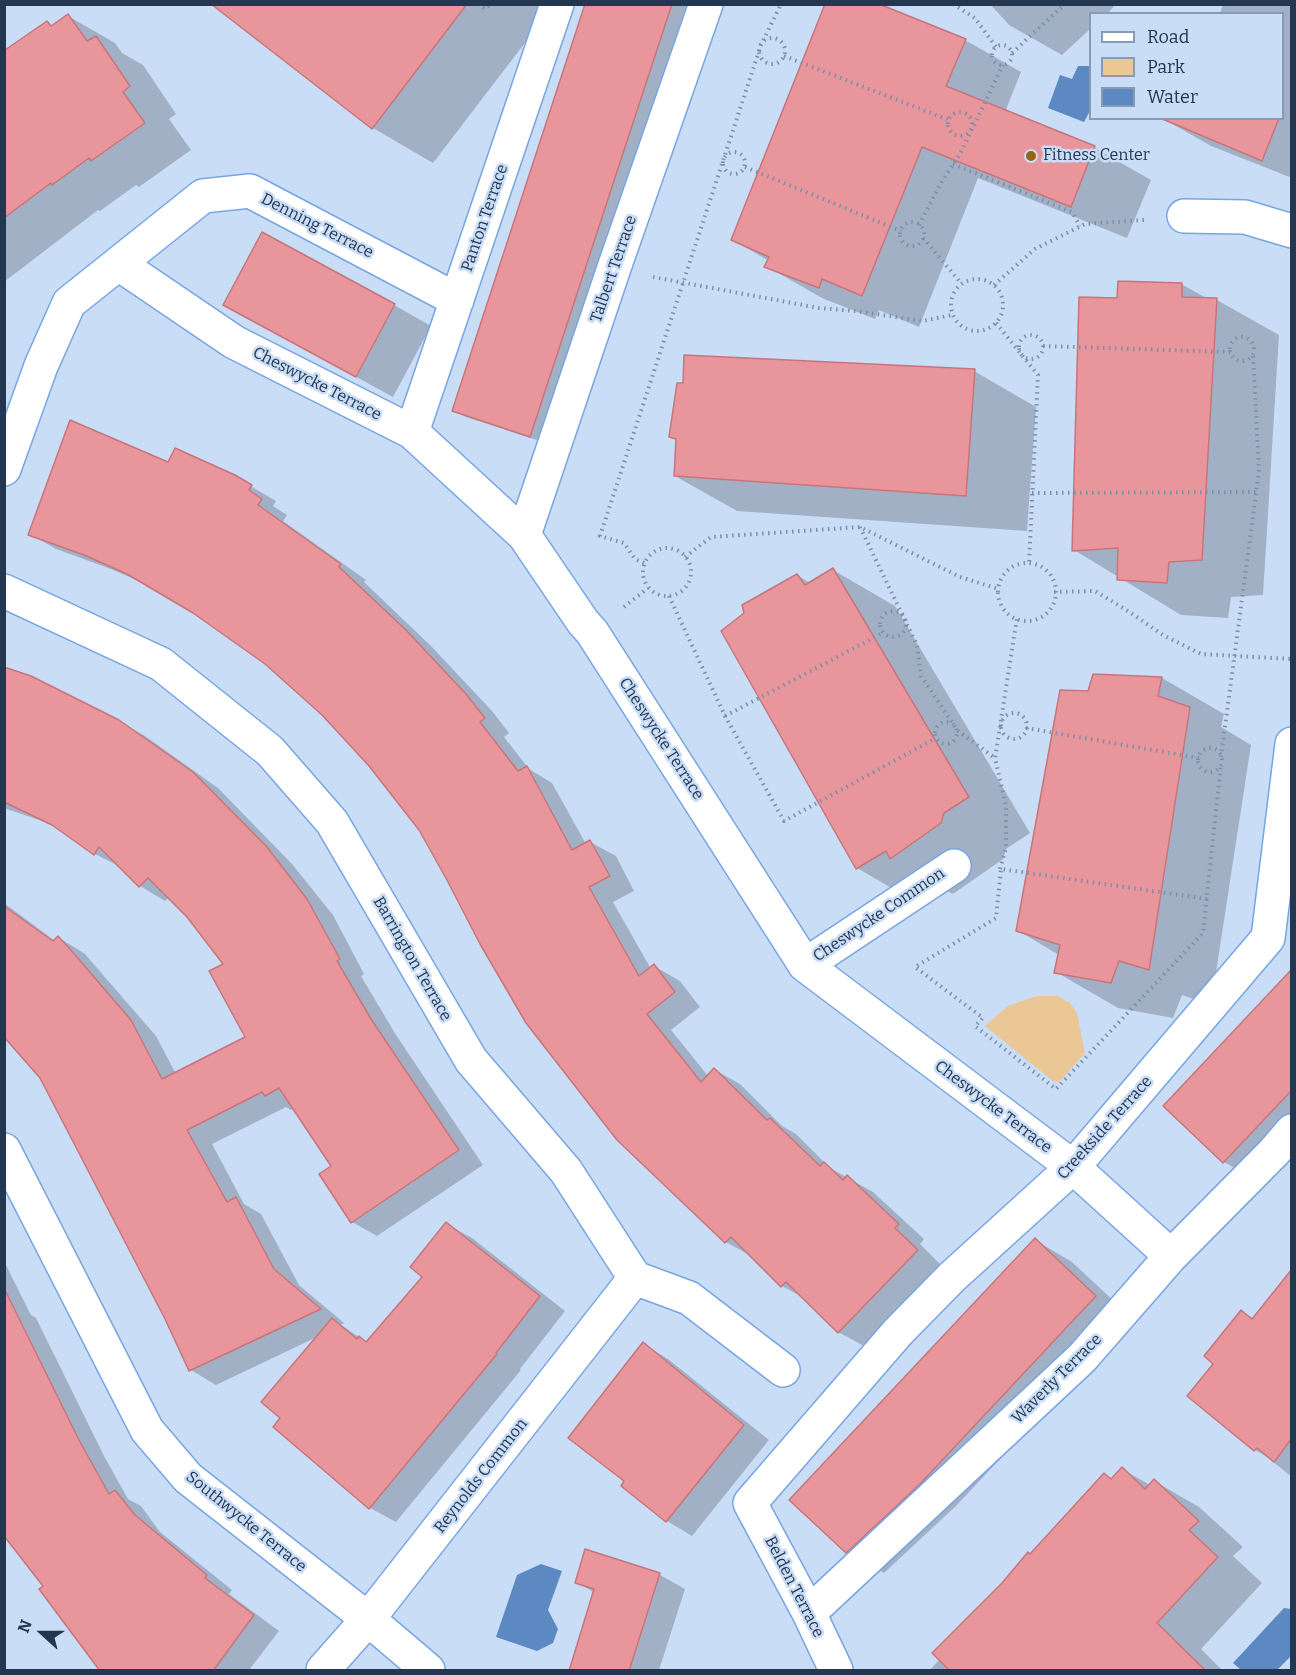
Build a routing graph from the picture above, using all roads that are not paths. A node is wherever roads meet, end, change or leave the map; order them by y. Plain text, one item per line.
1 (557, 4) edge
2 (706, 4) edge
3 (1184, 216) road end
4 (1292, 231) edge
5 (119, 264) junction
6 (457, 300) junction
7 (412, 432) junction
8 (4, 469) edge
9 (524, 535) junction
10 (4, 591) edge
11 (1292, 744) edge
12 (954, 866) road end
13 (805, 965) junction
14 (4, 1150) edge
15 (1286, 1150) edge
16 (1073, 1167) junction
17 (1171, 1256) junction
18 (635, 1278) junction
19 (783, 1370) dead end
20 (750, 1503) joint
21 (809, 1613) junction
22 (368, 1619) junction
23 (323, 1671) edge
24 (428, 1671) edge
25 (836, 1671) edge

1 - 6 street, Panton Terrace
2 - 9 street, Talbert Terrace
3 - 4 street
5 - 6 street, Denning Terrace
5 - 7 street, Cheswycke Terrace
5 - 8 street, Denning Terrace
6 - 7 street, Panton Terrace
7 - 9 street, Cheswycke Terrace
9 - 13 street, Cheswycke Terrace
10 - 18 street, Barrington Terrace
11 - 16 street, Creekside Terrace
12 - 13 street, Cheswycke Common
13 - 16 street, Cheswycke Terrace
14 - 22 street, Southwycke Terrace
15 - 17 street, Waverly Terrace
16 - 17 street, Cheswycke Terrace
16 - 20 street, Creekside Terrace
17 - 21 street, Waverly Terrace
18 - 19 street
18 - 22 street, Reynolds Common
20 - 21 street, Belden Terrace
21 - 25 street, Belden Terrace
22 - 23 street, Reynolds Common
22 - 24 street, Southwycke Terrace

